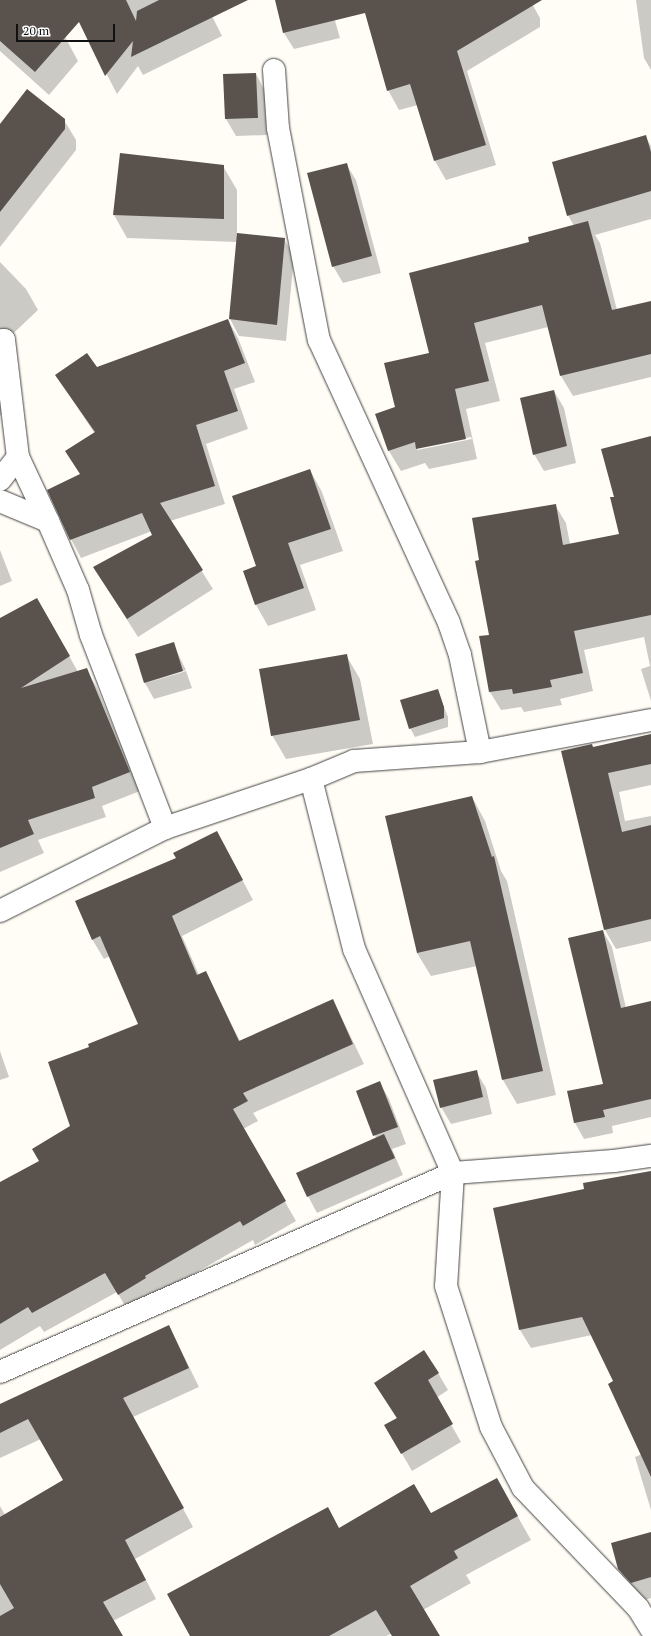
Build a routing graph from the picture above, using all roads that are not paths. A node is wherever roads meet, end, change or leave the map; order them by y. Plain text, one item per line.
1 (274, 70) dead end
2 (0, 341) edge
3 (18, 457) junction
4 (0, 480) edge
5 (0, 501) edge
6 (48, 521) junction
7 (651, 720) edge
8 (480, 752) junction
9 (311, 779) junction
10 (165, 828) junction
11 (0, 910) edge
12 (651, 1156) edge
13 (453, 1173) junction
14 (0, 1372) edge
15 (651, 1629) edge

1 - 8 street
2 - 3 street
3 - 4 street
3 - 6 street
5 - 6 street
6 - 10 street
7 - 8 street
8 - 9 street
9 - 10 street
9 - 13 street
10 - 11 street
12 - 13 street
13 - 14 street
13 - 15 street

